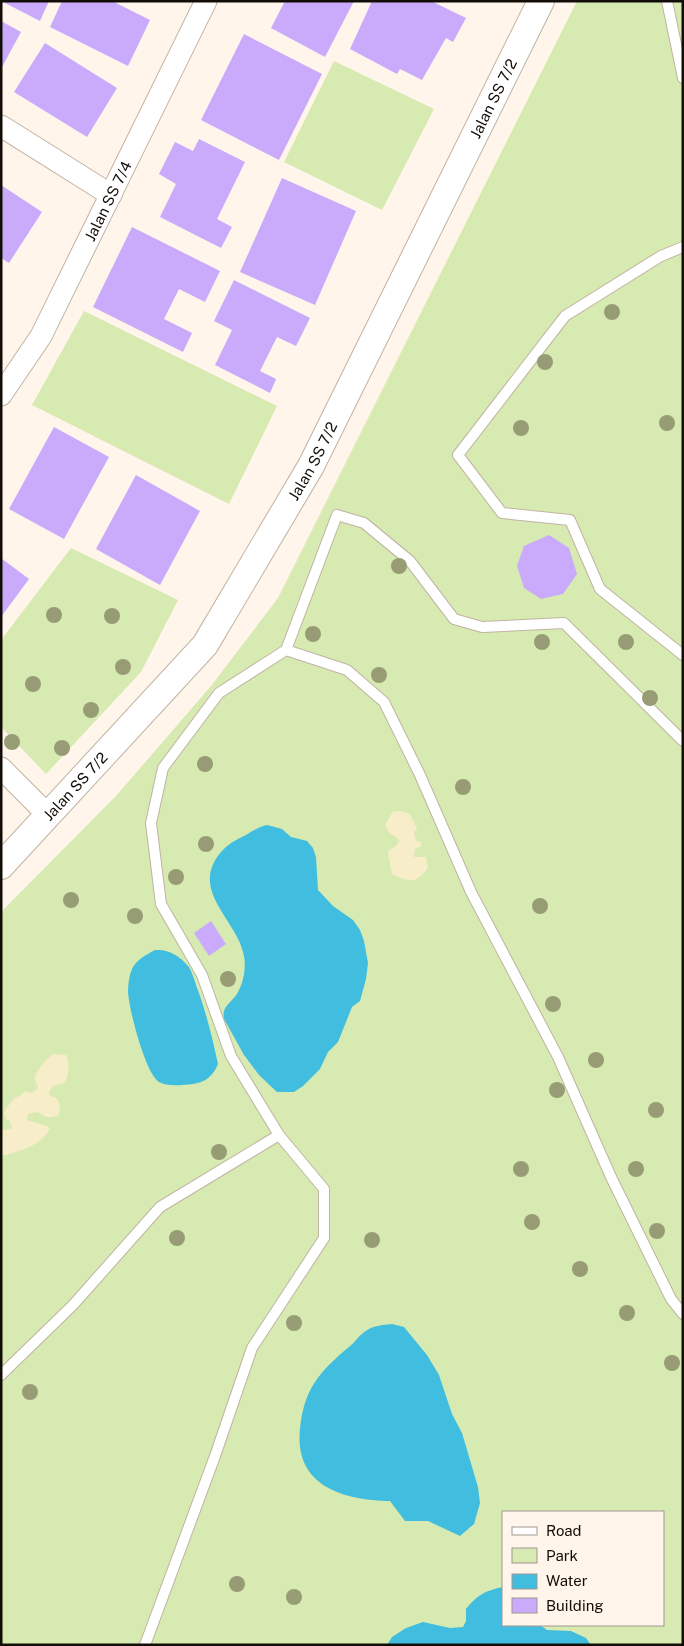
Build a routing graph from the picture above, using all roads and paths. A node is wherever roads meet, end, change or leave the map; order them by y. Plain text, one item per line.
1 (206, 1) edge
2 (541, 1) edge
3 (667, 1) edge
4 (683, 78) edge
5 (1, 126) edge
6 (111, 195) junction
7 (683, 247) edge
8 (2, 392) edge
9 (286, 650) junction
10 (683, 655) edge
11 (683, 741) edge
12 (1, 768) edge
13 (48, 816) junction
14 (1, 866) edge
15 (279, 1134) junction
16 (683, 1314) edge
17 (1, 1375) edge
18 (145, 1645) edge

1 - 6 street, Jalan SS 7/4
2 - 13 street, Jalan SS 7/2
3 - 4 lane
5 - 6 street
6 - 8 street, Jalan SS 7/4
7 - 10 lane
9 - 11 lane
9 - 15 lane
9 - 16 lane
12 - 13 street
13 - 14 street, Jalan SS 7/2
15 - 17 lane
15 - 18 lane

